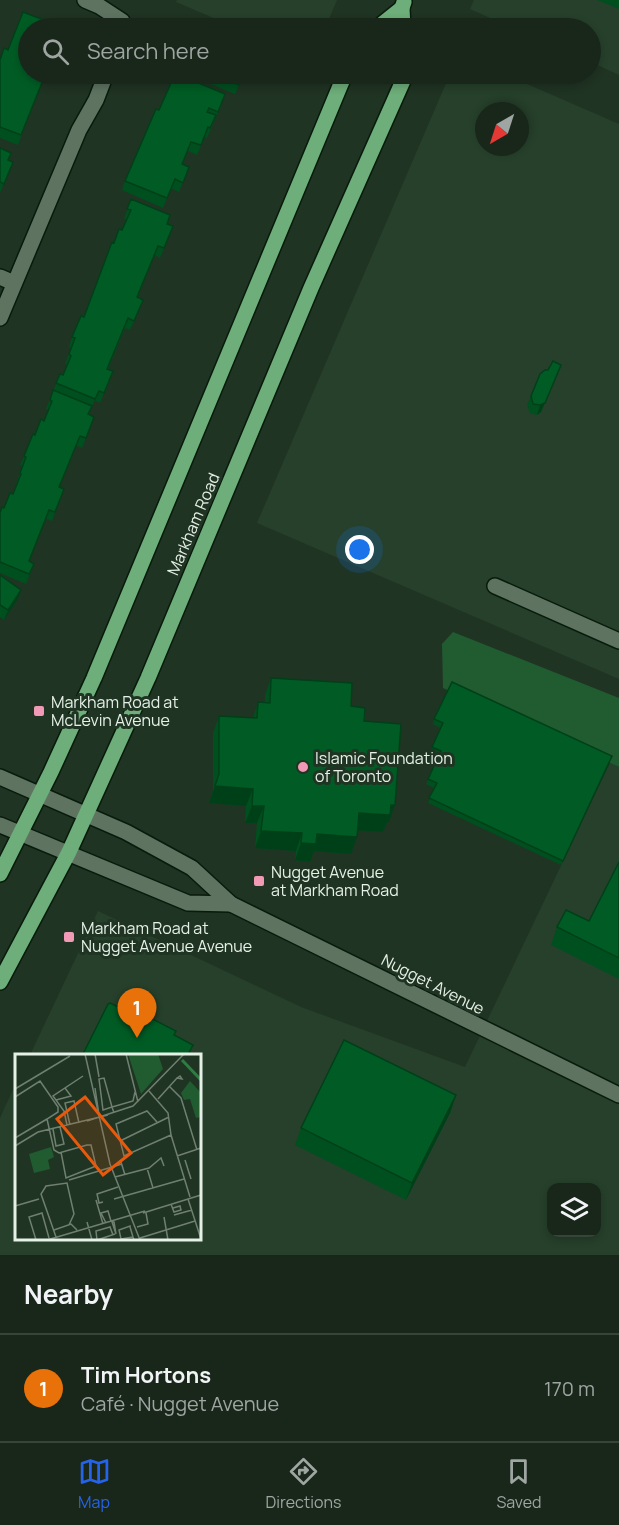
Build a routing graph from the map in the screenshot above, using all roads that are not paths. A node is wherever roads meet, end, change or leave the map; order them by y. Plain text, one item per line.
1 (85, 0) edge
2 (404, 4) edge
3 (117, 18) edge
4 (388, 18) edge
5 (102, 84) edge
6 (341, 84) edge
7 (402, 84) edge
8 (7, 280) edge
9 (0, 318) edge
10 (495, 586) dead end
11 (619, 641) edge
12 (0, 777) edge
13 (40, 794) junction
14 (85, 814) junction
15 (0, 825) edge
16 (22, 832) junction
17 (69, 852) junction
18 (0, 874) edge
19 (231, 904) junction
20 (0, 982) edge
21 (619, 1095) edge

1 - 3 street
2 - 4 main road
5 - 8 street
6 - 13 main road, Markham Road
7 - 14 main road, Markham Road
8 - 9 street
10 - 11 street
12 - 13 street, Nugget Avenue
13 - 14 street, Nugget Avenue
13 - 16 main road, Markham Road
14 - 17 main road, Markham Road
14 - 19 street, Nugget Avenue
15 - 16 street, Nugget Avenue
16 - 17 street, Nugget Avenue
16 - 18 main road, Markham Road
17 - 19 street, Nugget Avenue
17 - 20 main road, Markham Road
19 - 21 street, Nugget Avenue

